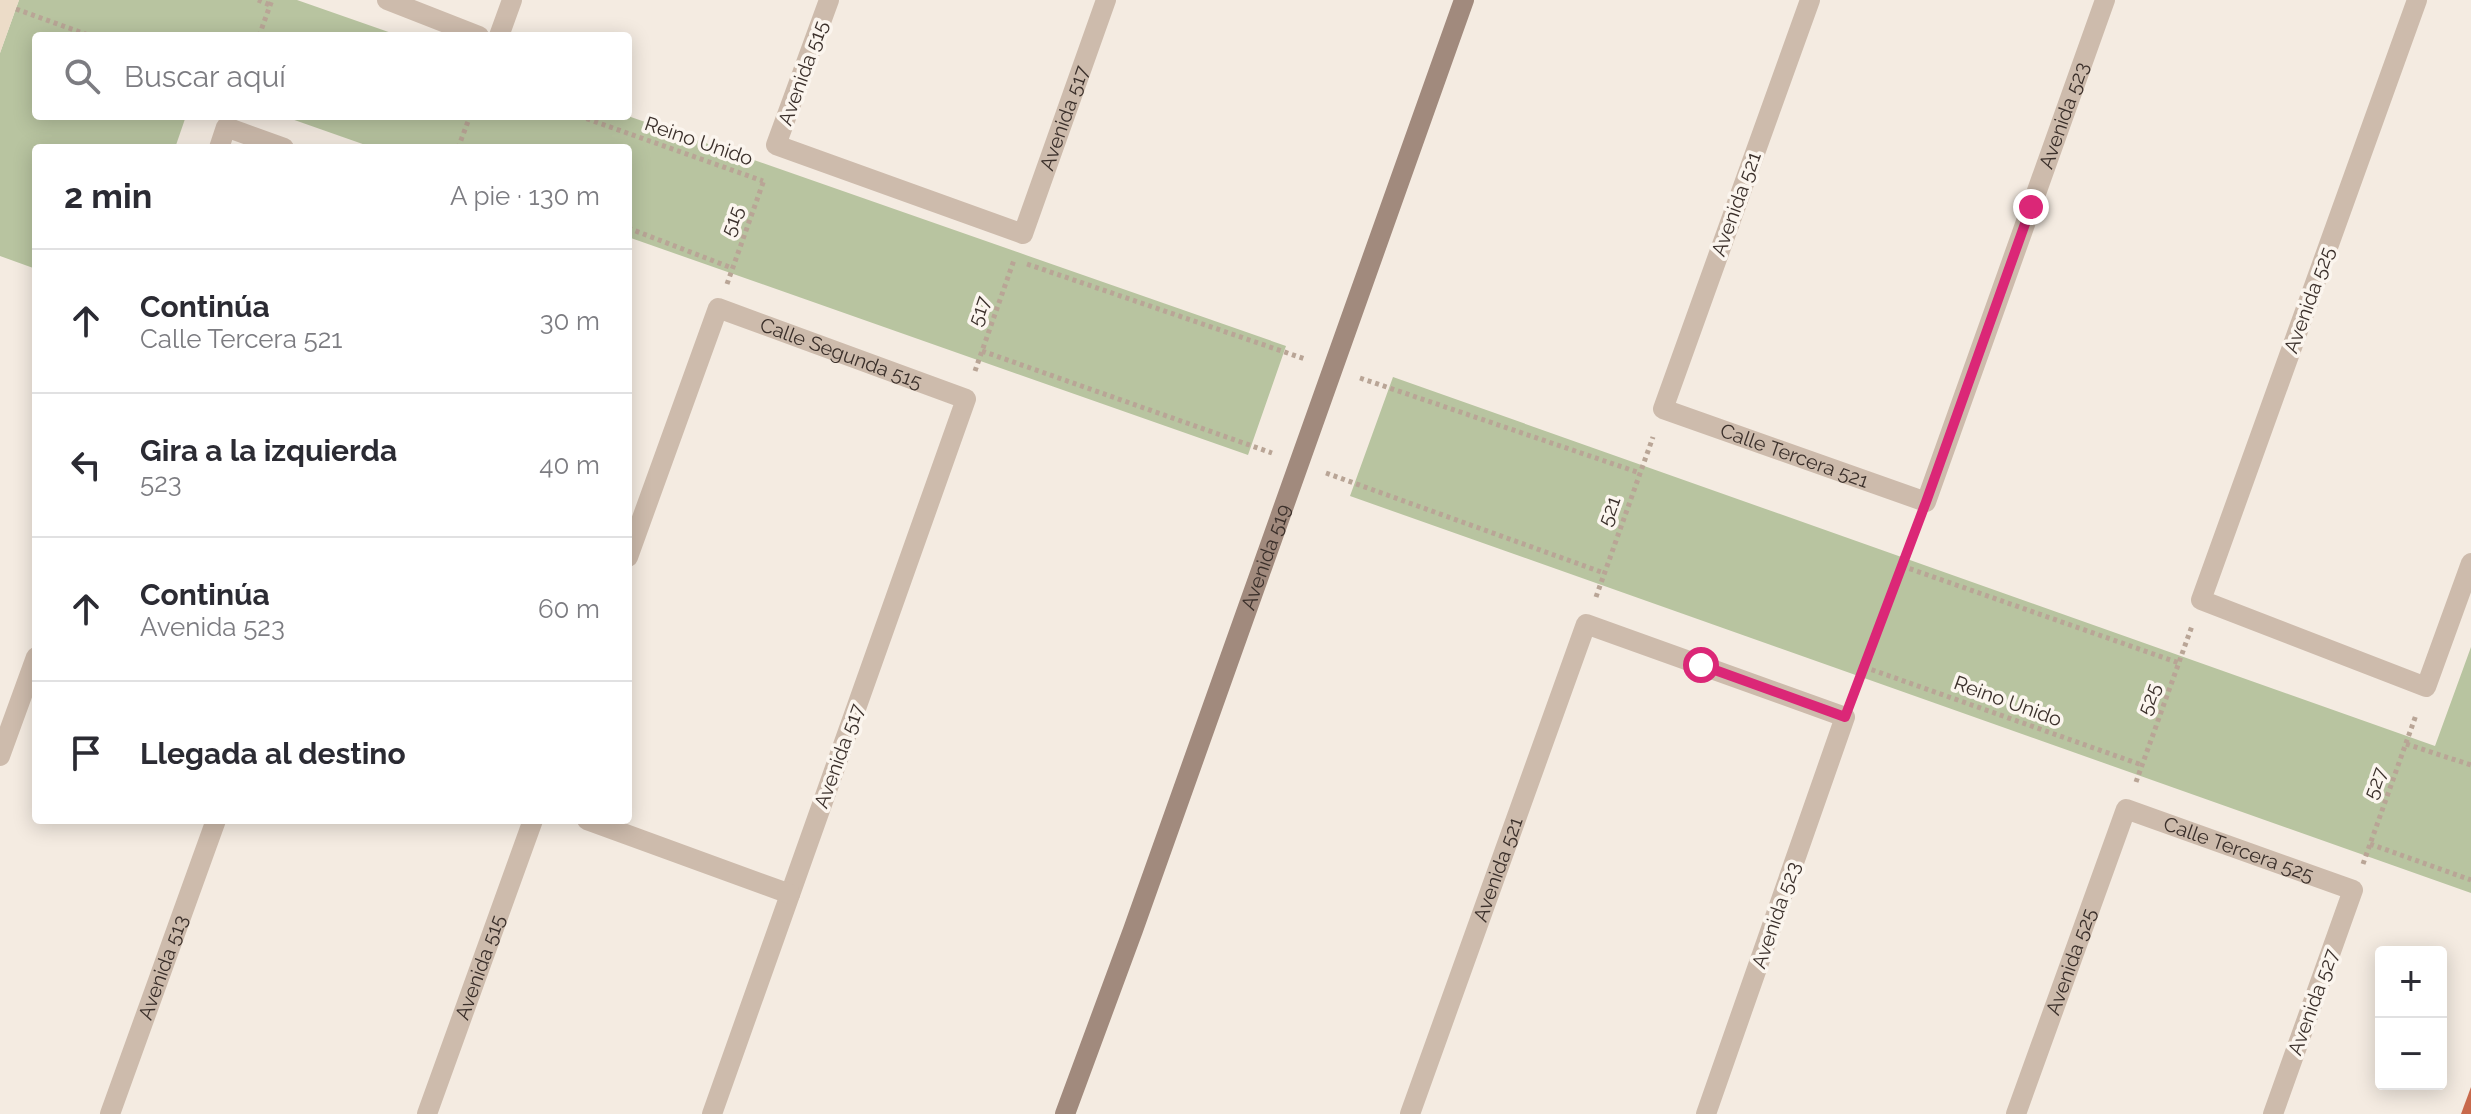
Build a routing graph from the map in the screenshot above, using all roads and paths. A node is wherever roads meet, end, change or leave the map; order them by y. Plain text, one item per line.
1 (258, 0) edge
2 (387, 0) edge
3 (512, 0) edge
4 (829, 0) edge
5 (1106, 0) edge
6 (1464, 0) edge
7 (1810, 0) edge
8 (2105, 0) edge
9 (2417, 0) edge
10 (271, 2) edge
11 (16, 9) dead end
12 (80, 32) edge
13 (260, 32) edge
14 (469, 32) edge
15 (500, 32) edge
16 (468, 120) edge
17 (590, 120) edge
18 (220, 144) edge
19 (273, 144) edge
20 (460, 144) edge
21 (776, 145) junction
22 (763, 181) junction
23 (632, 230) edge
24 (1023, 234) junction
25 (732, 268) junction
26 (718, 308) junction
27 (966, 399) junction
28 (1663, 409) junction
29 (1926, 502) junction
30 (632, 546) edge
31 (2471, 563) edge
32 (1902, 566) junction
33 (2201, 600) junction
34 (1586, 624) junction
35 (2179, 663) junction
36 (1864, 667) junction
37 (32, 668) edge
38 (2426, 687) junction
39 (1845, 717) junction
40 (2406, 744) junction
41 (0, 756) edge
42 (2142, 765) junction
43 (2471, 765) edge
44 (2126, 809) junction
45 (215, 824) edge
46 (532, 824) edge
47 (598, 824) edge
48 (2370, 844) junction
49 (2471, 880) edge
50 (2353, 890) junction
51 (790, 894) junction
52 (110, 1114) edge
53 (427, 1114) edge
54 (712, 1114) edge
55 (1065, 1114) edge
56 (1410, 1114) edge
57 (1706, 1114) edge
58 (2016, 1114) edge
59 (2273, 1114) edge

1 - 10 path
2 - 14 street
3 - 15 street
4 - 21 street, Avenida 515
5 - 24 street, Avenida 517
6 - 55 street, Avenida 519
7 - 28 street, Avenida 521
8 - 29 street, Avenida 523
9 - 33 street, Avenida 525
10 - 13 path
11 - 12 path
16 - 20 path
17 - 22 path, Reino Unido
18 - 19 street
21 - 22 path, 515
21 - 24 street
22 - 25 path, 515
23 - 25 path
24 - 27 path, 517
25 - 26 path, 515
26 - 27 street, Calle Segunda 515
26 - 30 street
27 - 51 street, Avenida 517
28 - 29 street, Calle Tercera 521
28 - 34 path, 521
29 - 32 path
31 - 38 street
32 - 35 path
32 - 36 path
33 - 35 path, 525
33 - 38 street
34 - 39 street
34 - 56 street, Avenida 521
35 - 42 path, 525
36 - 39 path
36 - 42 path, Reino Unido
37 - 41 street
38 - 40 path, 527
39 - 57 street, Avenida 523
40 - 43 path
40 - 48 path, 527
42 - 44 path, 525
44 - 50 street, Calle Tercera 525
44 - 58 street, Avenida 525
45 - 52 street, Avenida 513
46 - 53 street, Avenida 515
47 - 51 street
48 - 49 path
48 - 50 path, 527
50 - 59 street, Avenida 527
51 - 54 street, Avenida 517

